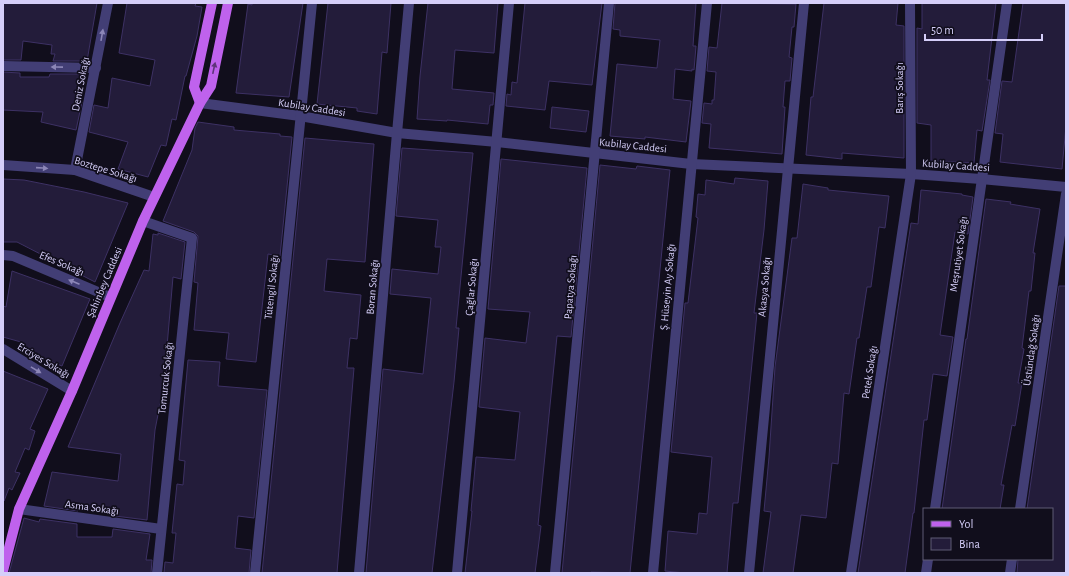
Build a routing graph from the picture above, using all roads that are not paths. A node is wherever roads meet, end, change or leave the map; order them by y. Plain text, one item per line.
1 (108, 3) edge
2 (212, 3) edge
3 (228, 3) edge
4 (312, 3) edge
5 (409, 3) edge
6 (509, 3) edge
7 (609, 3) edge
8 (707, 3) edge
9 (804, 3) edge
10 (910, 3) edge
11 (1007, 3) edge
12 (3, 66) edge
13 (96, 68) junction
14 (200, 103) junction
15 (300, 116) junction
16 (397, 133) junction
17 (497, 142) junction
18 (595, 154) junction
19 (691, 164) junction
20 (3, 165) edge
21 (788, 168) junction
22 (75, 170) junction
23 (911, 174) junction
24 (981, 179) junction
25 (1066, 187) edge
26 (1066, 194) edge
27 (154, 197) junction
28 (143, 221) junction
29 (3, 255) edge
30 (110, 297) junction
31 (3, 350) edge
32 (72, 391) junction
33 (935, 508) edge
34 (1020, 508) edge
35 (19, 509) junction
36 (161, 528) junction
37 (3, 546) edge
38 (928, 560) edge
39 (1012, 560) edge
40 (3, 570) edge
41 (157, 573) edge
42 (255, 573) edge
43 (359, 573) edge
44 (457, 573) edge
45 (555, 573) edge
46 (653, 573) edge
47 (749, 573) edge
48 (851, 573) edge
49 (926, 573) edge
50 (1010, 573) edge

13 -> 1 street, Deniz Sokağı
2 - 14 main road
14 -> 3 main road, Şahinbey Caddesi
4 - 15 street, Tütengil Sokağı
5 - 16 street, Boran Sokağı
6 - 17 street, Çağlar Sokağı
7 - 18 street, Papatya Sokağı
8 - 19 street, Ş. Hüseyin Ay Sokağı
9 - 21 street, Akasya Sokağı
10 - 23 street, Barış Sokağı
11 - 24 street, Meşrutiyet Sokağı
13 -> 12 street
13 - 22 street, Deniz Sokağı
14 - 15 street, Kubilay Caddesi
14 - 27 main road, Şahinbey Caddesi
15 - 16 street, Kubilay Caddesi
15 - 42 street, Tütengil Sokağı
16 - 17 street, Kubilay Caddesi
16 - 43 street, Boran Sokağı
17 - 18 street, Kubilay Caddesi
17 - 44 street, Çağlar Sokağı
18 - 19 street, Kubilay Caddesi
18 - 45 street, Papatya Sokağı
19 - 21 street, Kubilay Caddesi
19 - 46 street, Ş. Hüseyin Ay Sokağı
20 -> 22 street, Boztepe Sokağı
21 - 23 street, Kubilay Caddesi
21 - 47 street, Akasya Sokağı
22 - 27 street, Boztepe Sokağı
23 - 24 street, Kubilay Caddesi
23 - 48 street, Petek Sokağı
24 - 25 street, Kubilay Caddesi
24 - 33 street, Meşrutiyet Sokağı
26 - 34 street, Üstündağ Sokağı
27 - 28 main road, Şahinbey Caddesi
28 - 30 main road, Şahinbey Caddesi
28 - 36 street, Tomurcuk Sokağı
30 -> 29 street, Efes Sokağı
30 - 32 main road, Şahinbey Caddesi
31 -> 32 street, Erciyes Sokağı
32 - 35 main road, Şahinbey Caddesi
35 - 36 street, Asma Sokağı
35 - 37 main road
35 - 40 main road, Şahinbey Caddesi
36 - 41 street, Tomurcuk Sokağı
38 - 49 street
39 - 50 street

